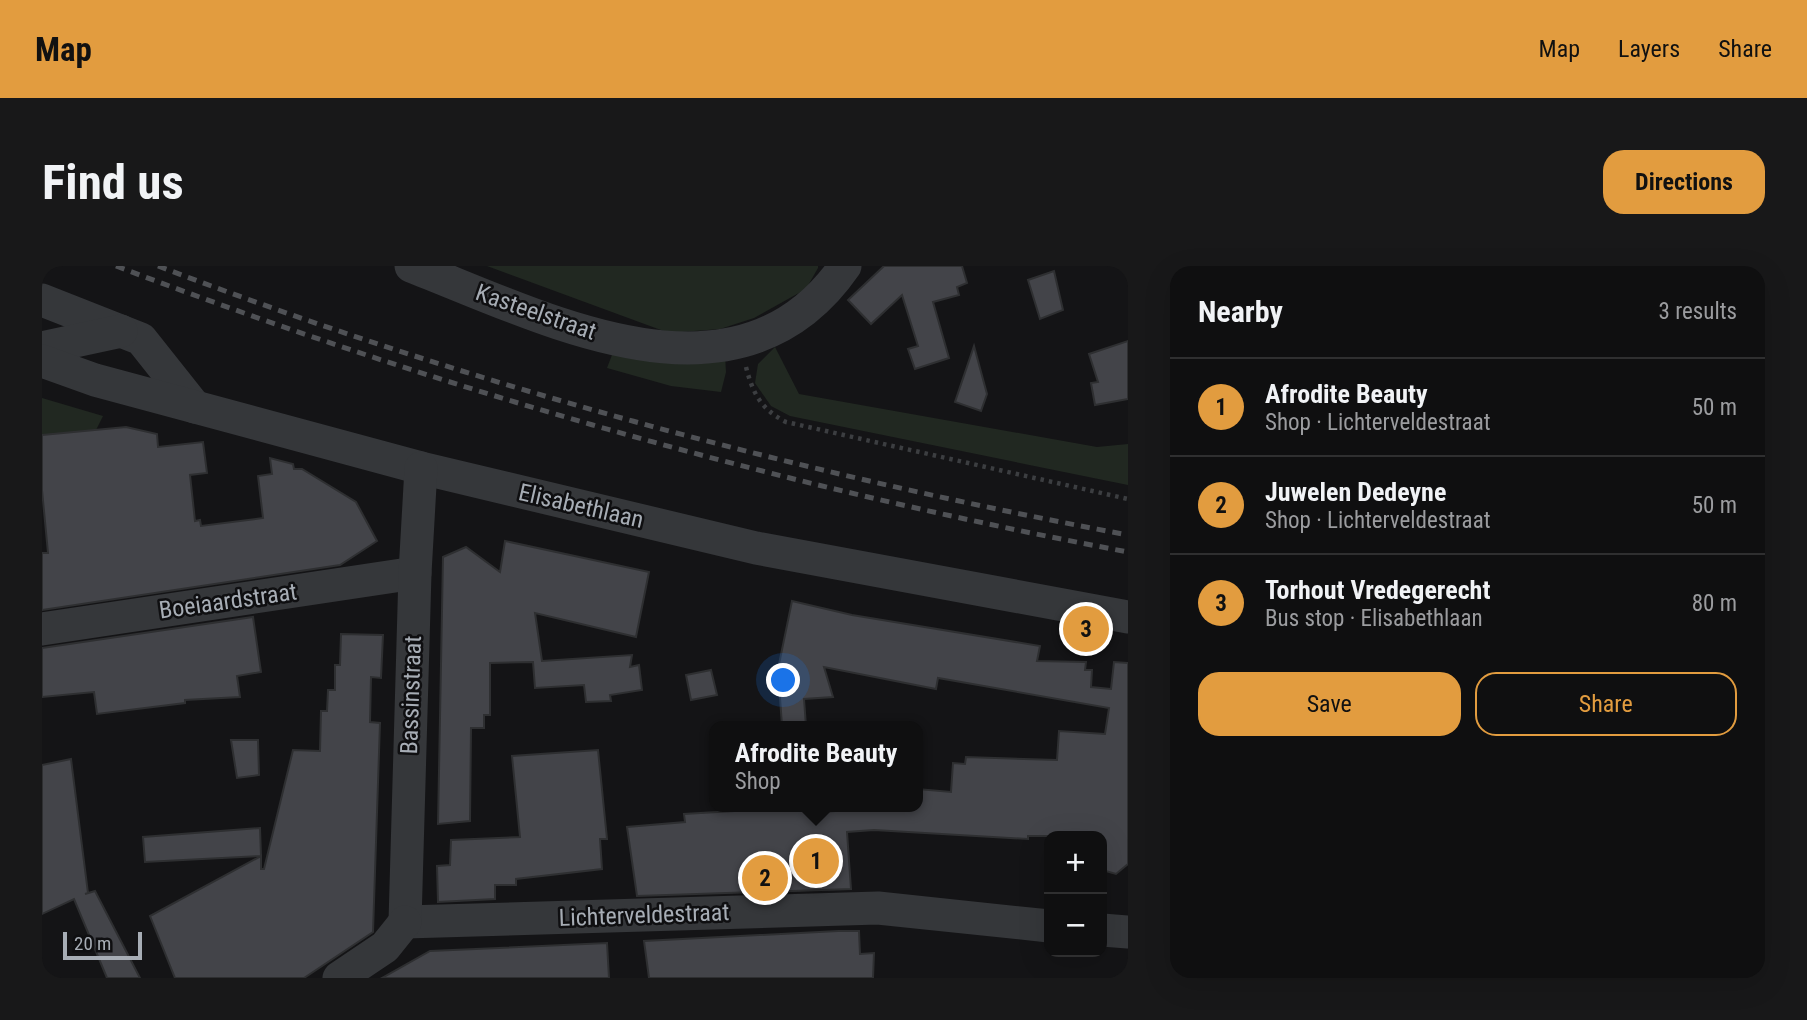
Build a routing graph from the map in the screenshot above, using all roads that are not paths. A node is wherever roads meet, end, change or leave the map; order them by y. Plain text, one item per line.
1 (411, 266) edge
2 (845, 266) edge
3 (45, 310) edge
4 (121, 331) junction
5 (42, 348) edge
6 (42, 361) edge
7 (195, 407) junction
8 (421, 468) junction
9 (415, 573) junction
10 (1128, 617) edge
11 (42, 629) edge
12 (405, 922) junction
13 (1044, 925) edge
14 (1107, 930) edge
15 (1128, 932) edge
16 (339, 978) edge

1 - 2 street, Kasteelstraat
3 - 4 street
4 - 5 street
4 - 7 street
6 - 7 street, Elisabethlaan
7 - 8 street, Elisabethlaan
8 - 9 street, Bassinstraat
8 - 10 street, Elisabethlaan
9 - 11 street, Boeiaardstraat
9 - 12 street, Bassinstraat
12 - 13 street, Lichterveldestraat
12 - 16 street
14 - 15 street

